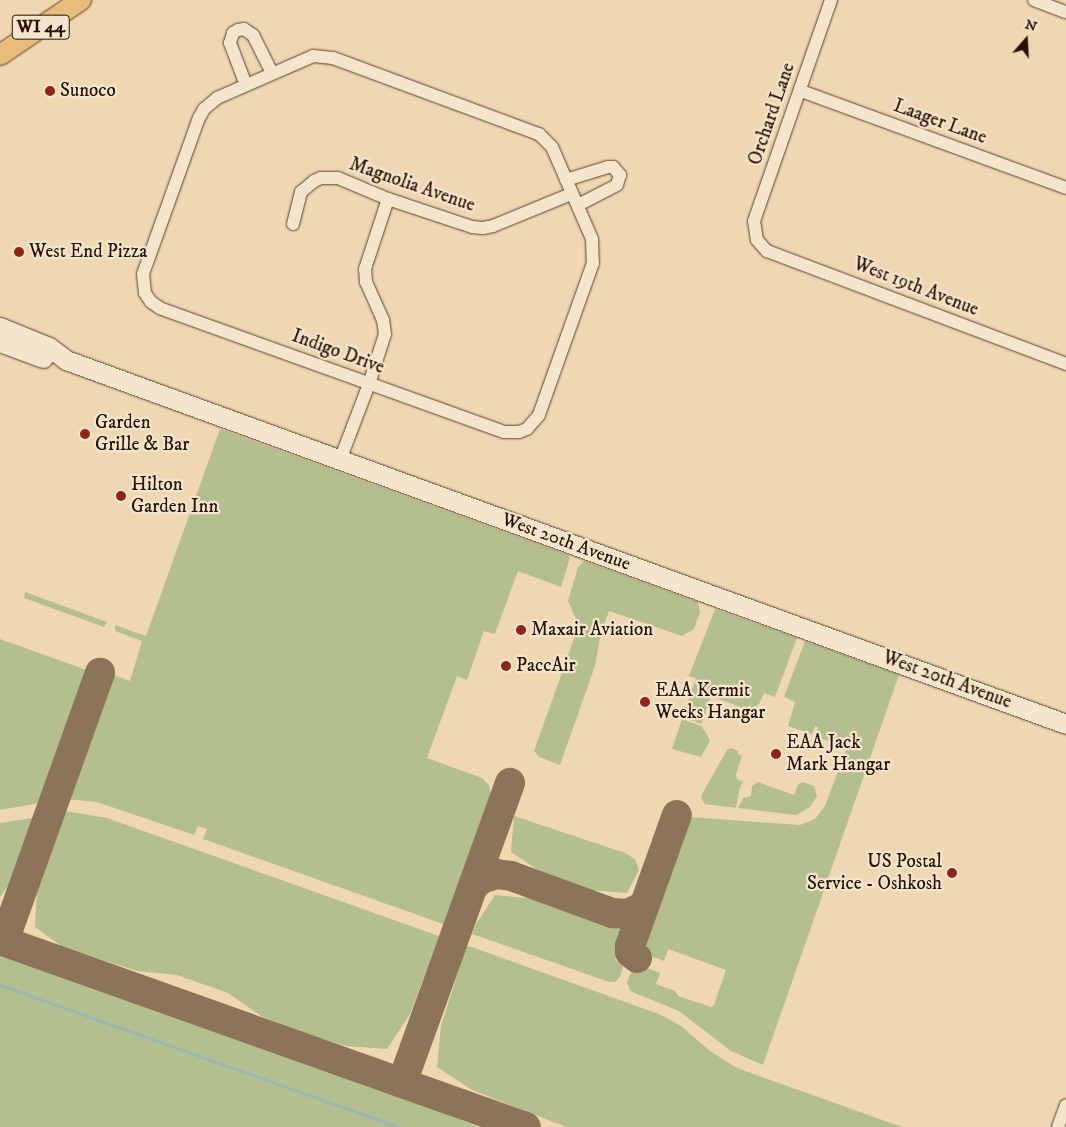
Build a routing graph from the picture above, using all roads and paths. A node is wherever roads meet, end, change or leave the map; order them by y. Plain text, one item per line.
1 (81, 0) edge
2 (831, 0) edge
3 (1034, 0) edge
4 (1066, 12) edge
5 (0, 55) edge
6 (272, 73) junction
7 (246, 85) junction
8 (801, 91) junction
9 (566, 180) junction
10 (1066, 188) edge
11 (388, 199) junction
12 (574, 199) junction
13 (293, 224) dead end
14 (757, 240) joint
15 (0, 327) edge
16 (0, 342) edge
17 (66, 360) junction
18 (1066, 364) edge
19 (369, 384) junction
20 (340, 460) junction
21 (1066, 724) edge
22 (1066, 1105) edge
23 (1058, 1127) edge

1 - 5 main road, WI 44
2 - 8 street, Orchard Lane
3 - 4 street
6 - 7 street, Indigo Drive
6 - 7 street
6 - 9 street, Indigo Drive
7 - 19 street, Indigo Drive
8 - 10 street, Laager Lane
8 - 14 street, Orchard Lane
9 - 12 street, Indigo Drive
9 - 12 street
11 - 12 street, Magnolia Avenue
11 - 13 street, Magnolia Avenue
11 - 19 street
12 - 19 street, Indigo Drive
14 - 18 street, West 19th Avenue
15 - 17 main road, West 20th Avenue
16 - 17 main road, West 20th Avenue
17 - 20 main road, West 20th Avenue
19 - 20 street
20 - 21 main road, West 20th Avenue
22 - 23 street

